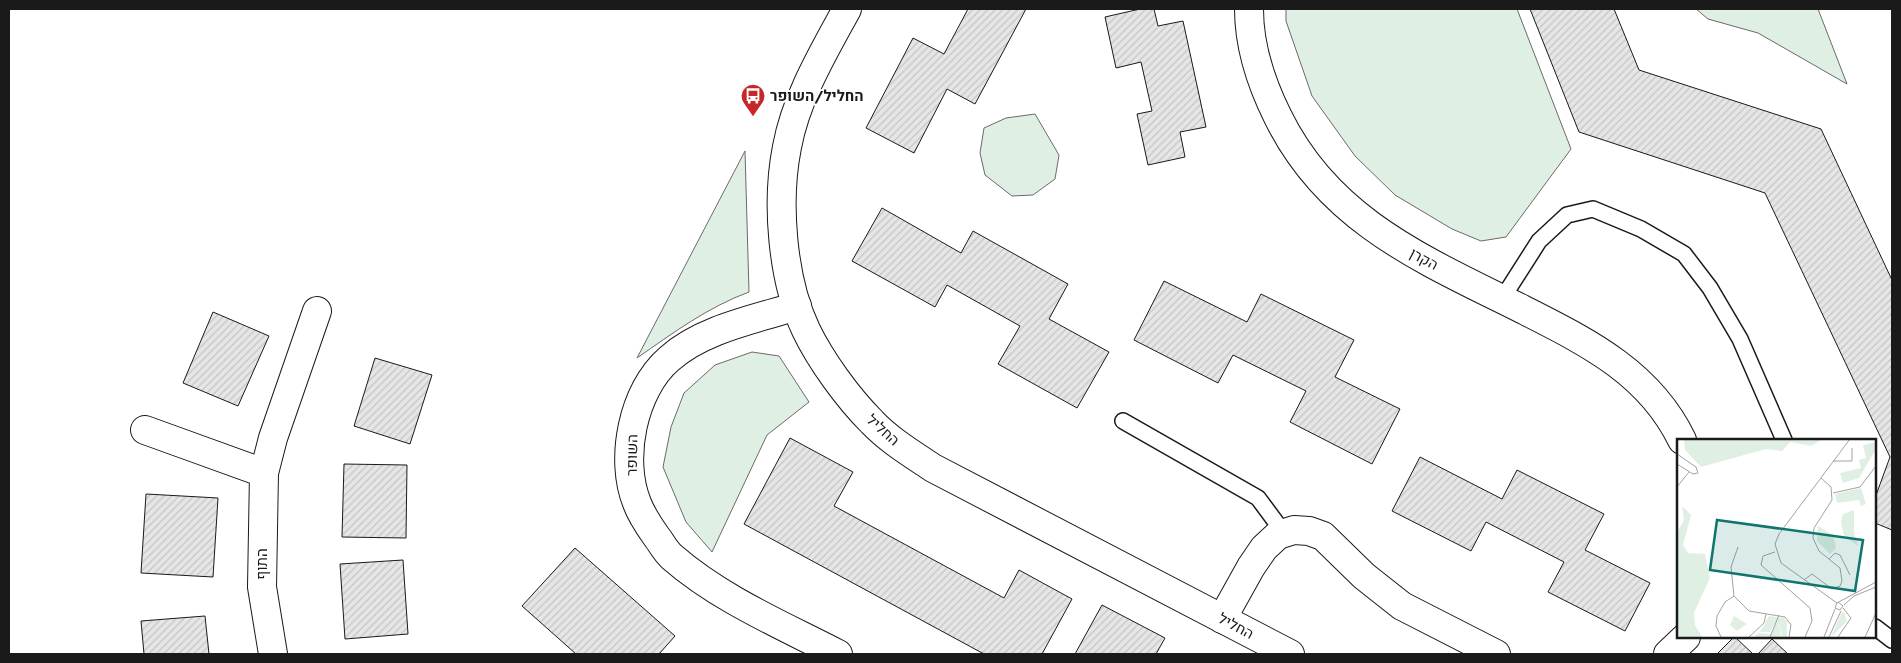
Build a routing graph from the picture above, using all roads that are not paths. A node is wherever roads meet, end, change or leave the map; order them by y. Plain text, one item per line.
1 (847, 9) edge
2 (1249, 9) edge
3 (1502, 300) junction
4 (797, 306) junction
5 (317, 311) dead end
6 (1123, 421) dead end
7 (145, 430) dead end
8 (1681, 439) edge
9 (1784, 439) edge
10 (264, 473) junction
11 (1284, 533) junction
12 (1222, 619) junction
13 (1876, 628) edge
14 (1685, 638) edge
15 (1892, 640) edge
16 (273, 654) edge
17 (838, 654) edge
18 (1290, 654) edge
19 (1496, 654) edge
20 (1668, 654) edge

1 - 4 street, החליל
2 - 3 street, הקרן
3 - 8 street, הקרן
3 - 9 lane
4 - 12 street, החליל
4 - 17 street, השופר
5 - 10 street, התוף
6 - 11 lane
7 - 10 street
10 - 16 street, התוף
11 - 12 street
11 - 19 street
12 - 18 street, החליל
13 - 15 lane
14 - 20 street

